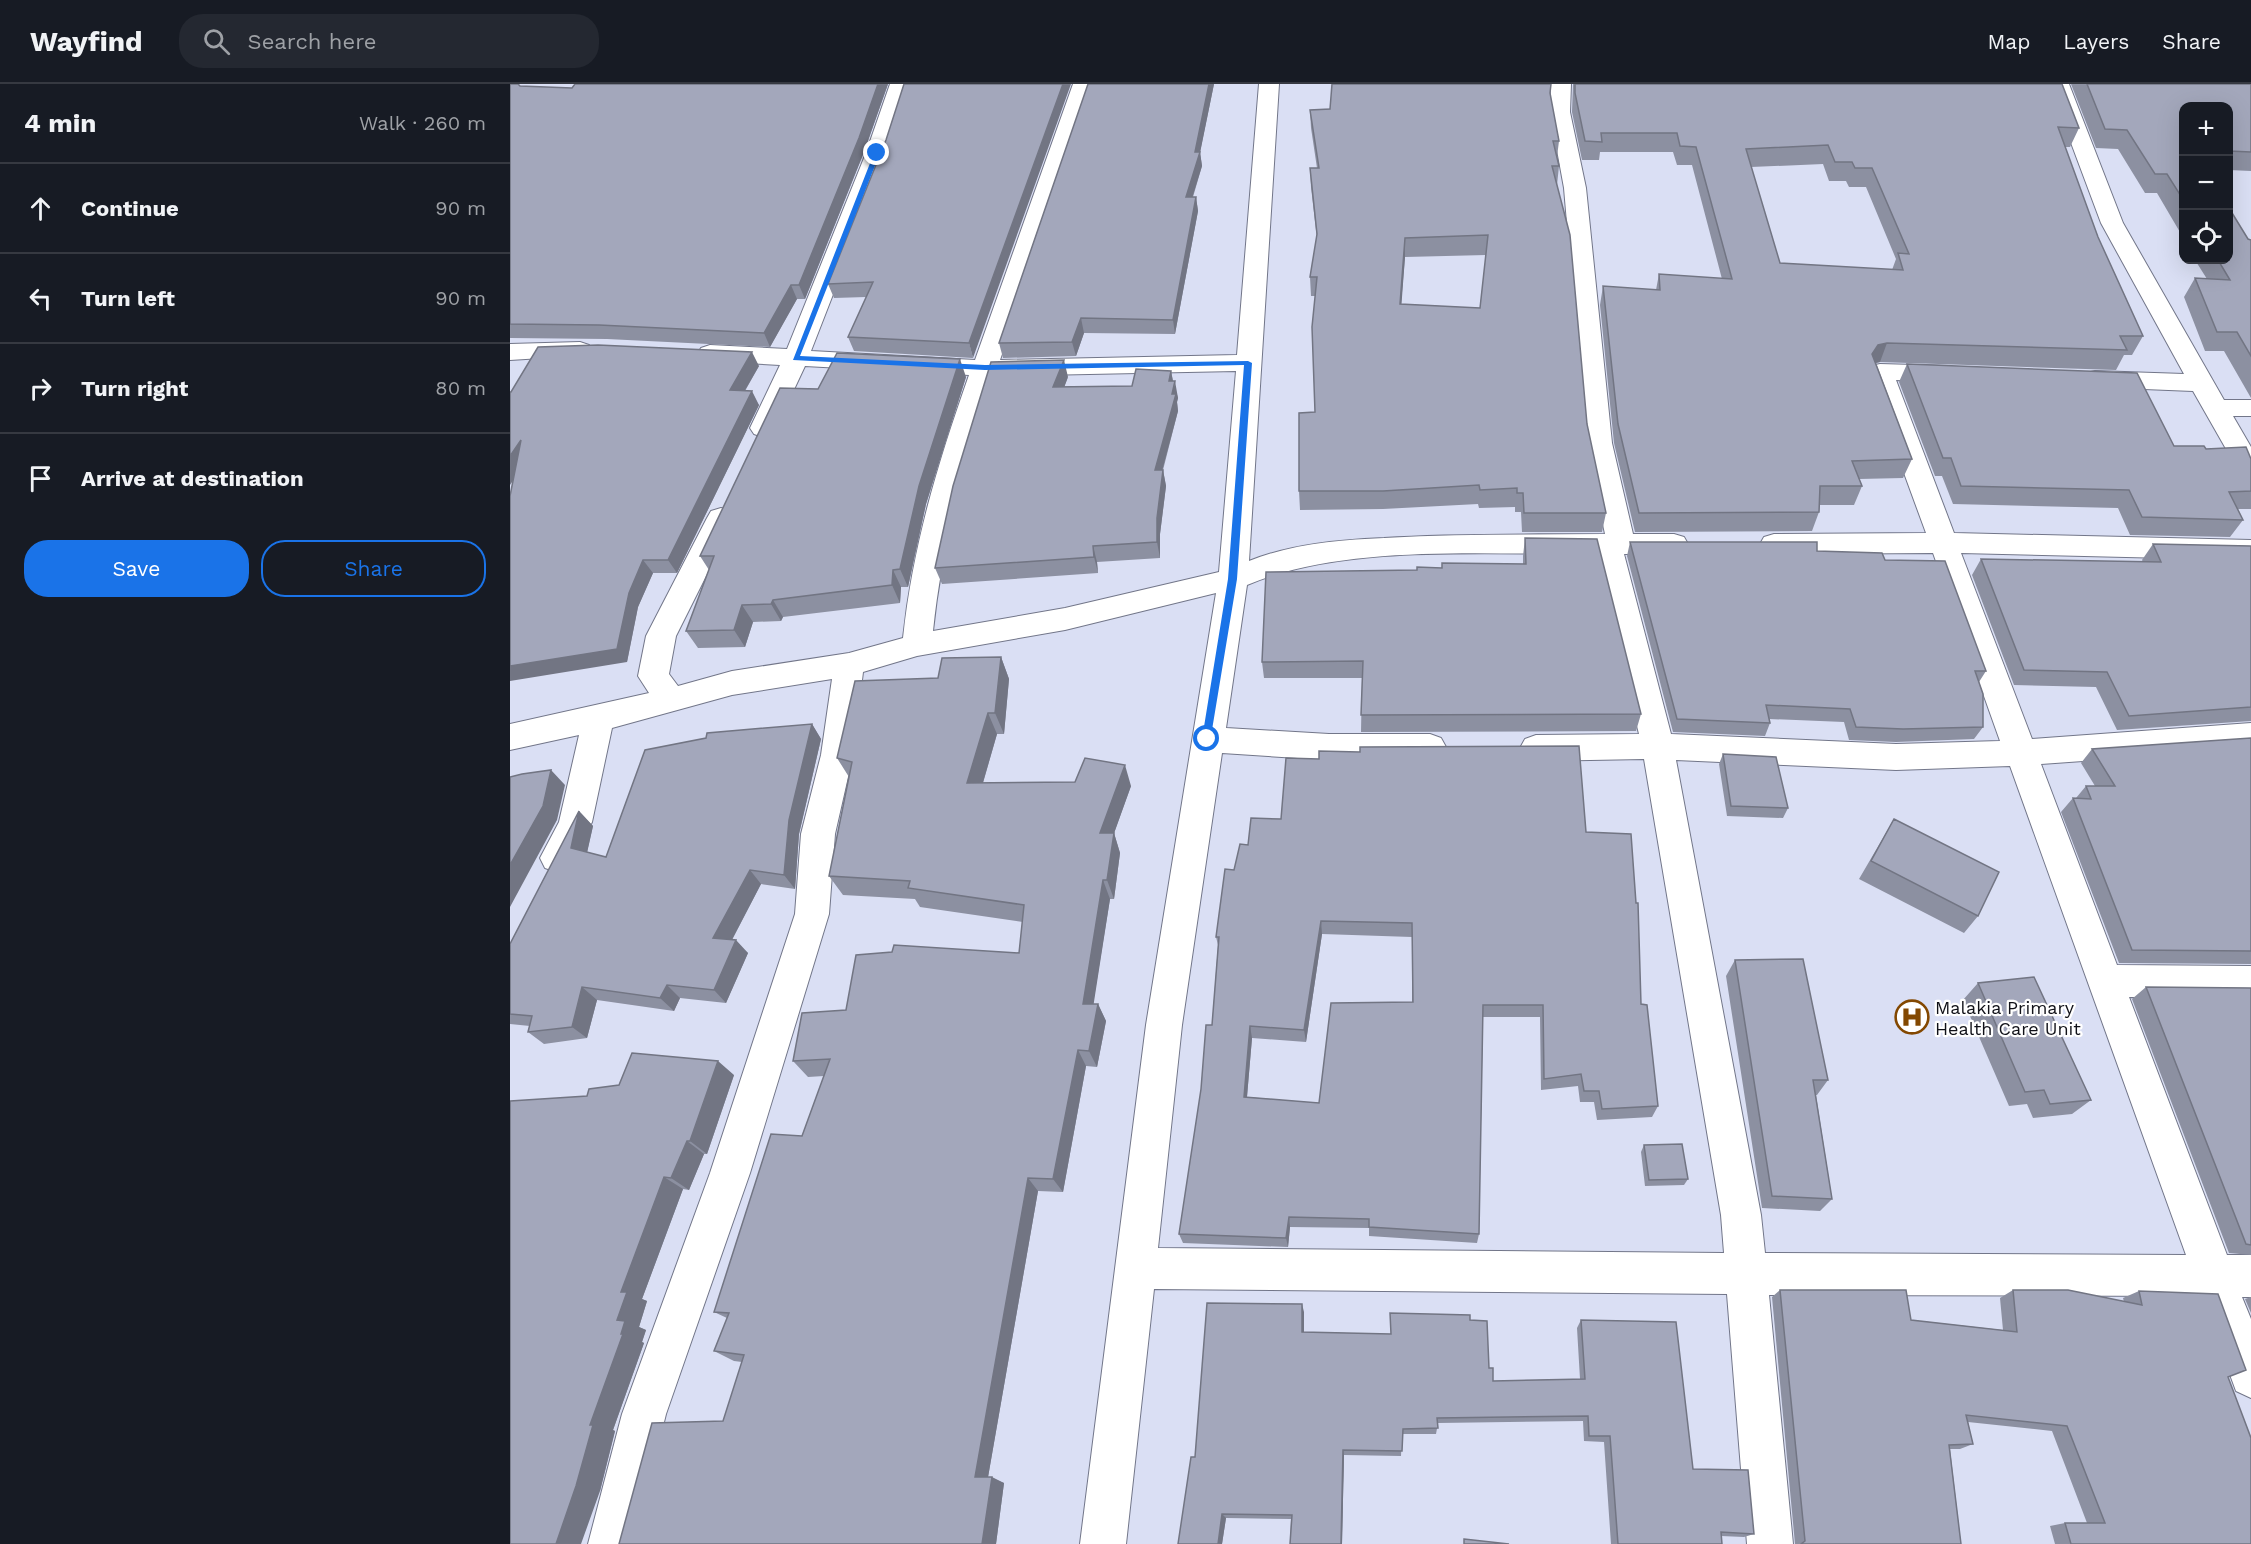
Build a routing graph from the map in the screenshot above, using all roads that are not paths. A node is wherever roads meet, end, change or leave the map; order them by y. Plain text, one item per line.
1 (900, 84) edge
2 (1083, 84) edge
3 (1269, 84) edge
4 (1561, 84) edge
5 (2059, 84) edge
6 (607, 349) edge
7 (510, 352) edge
8 (688, 352) edge
9 (796, 358) junction
10 (1248, 363) junction
11 (985, 368) junction
12 (1976, 375) edge
13 (2071, 379) edge
14 (2201, 383) junction
15 (2215, 408) junction
16 (2251, 408) edge
17 (754, 447) edge
18 (2251, 471) edge
19 (729, 499) edge
20 (1941, 543) junction
21 (1614, 544) junction
22 (1704, 544) edge
23 (1752, 544) edge
24 (2251, 550) edge
25 (1233, 579) junction
26 (917, 645) junction
27 (849, 665) junction
28 (671, 699) junction
29 (597, 719) junction
30 (2251, 736) edge
31 (510, 737) edge
32 (1207, 739) junction
33 (1658, 746) junction
34 (1456, 747) edge
35 (1502, 748) edge
36 (2020, 753) junction
37 (543, 885) edge
38 (2104, 981) junction
39 (2251, 982) edge
40 (1135, 1268) junction
41 (1747, 1274) junction
42 (2232, 1276) edge
43 (2251, 1376) edge
44 (611, 1544) edge
45 (1103, 1544) edge
46 (1770, 1544) edge

1 - 9 street
2 - 11 street
3 - 10 street
4 - 21 street
5 - 14 street
6 - 7 street
8 - 9 street
9 - 11 street
9 - 17 street
10 - 11 street
10 - 25 street
11 - 26 street
12 - 20 street
13 - 14 street
14 - 15 street
15 - 16 street
15 - 18 street
19 - 28 street
20 - 23 street
20 - 24 street
20 - 36 street
21 - 22 street
21 - 25 street
21 - 33 street
25 - 26 street
25 - 32 street
26 - 27 street
27 - 28 street
27 - 44 street
28 - 29 street
29 - 31 street
29 - 37 street
30 - 36 street
32 - 34 street
32 - 40 street
33 - 35 street
33 - 36 street
33 - 41 street
36 - 38 street
38 - 39 street
38 - 42 street
40 - 41 street
40 - 45 street
41 - 42 street
41 - 46 street
42 - 43 street

